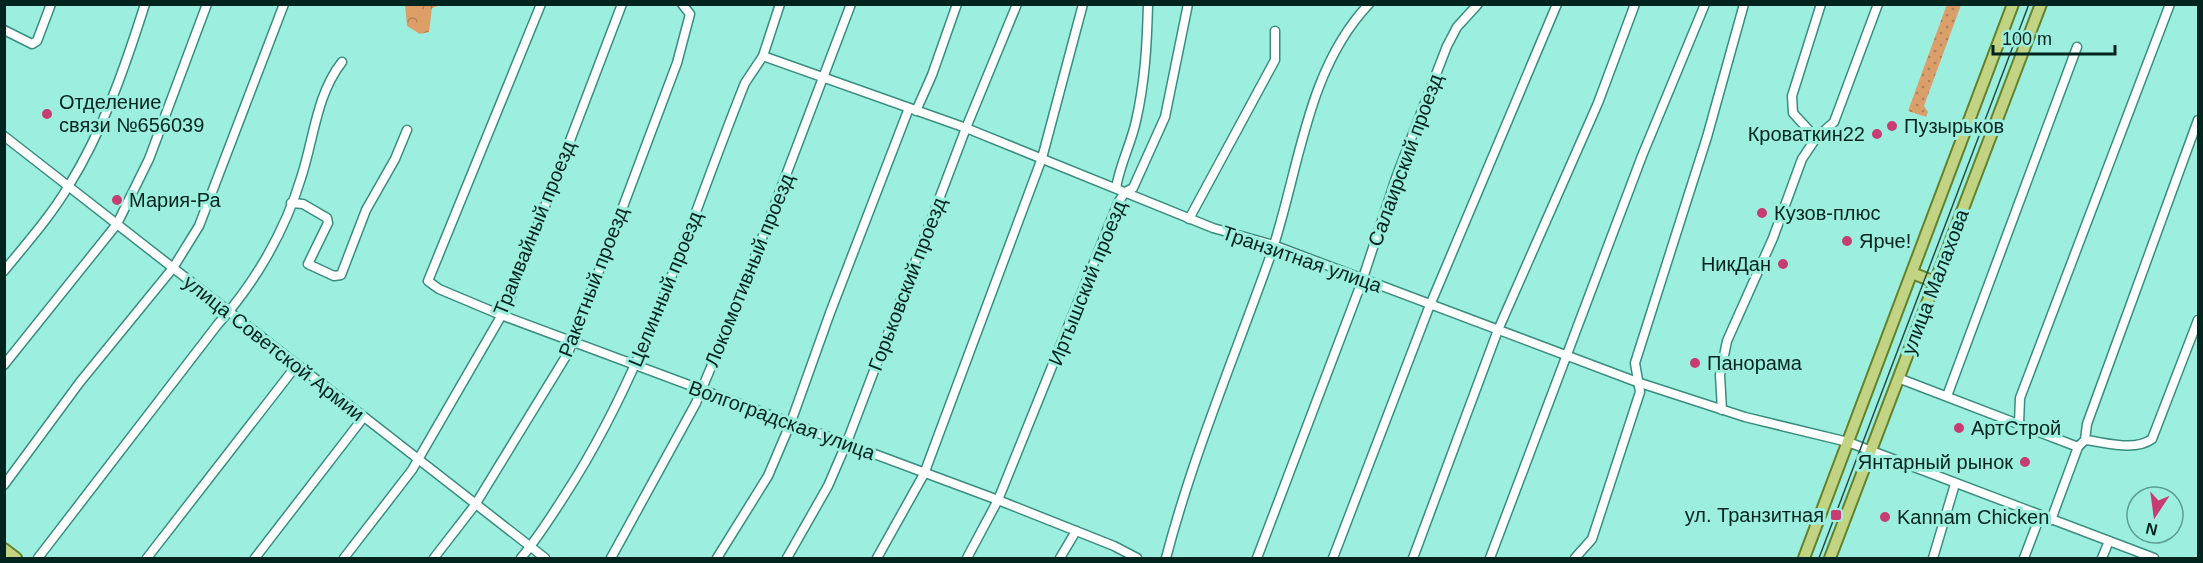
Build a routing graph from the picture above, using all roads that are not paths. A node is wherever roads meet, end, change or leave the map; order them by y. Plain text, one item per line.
1 (51, 4) edge
2 (145, 4) edge
3 (207, 4) edge
4 (284, 4) edge
5 (542, 4) edge
6 (622, 4) edge
7 (681, 4) edge
8 (780, 4) edge
9 (851, 4) edge
10 (957, 4) edge
11 (1017, 4) edge
12 (1083, 4) edge
13 (1148, 4) edge
14 (1188, 4) edge
15 (1369, 4) edge
16 (1478, 4) edge
17 (1557, 4) edge
18 (1635, 4) edge
19 (1706, 4) edge
20 (1744, 4) edge
21 (1821, 4) edge
22 (1878, 4) edge
23 (2013, 4) edge
24 (2041, 4) edge
25 (2170, 4) edge
26 (4, 30) edge
27 (1275, 31) dead end
28 (2077, 47) dead end
29 (763, 56) junction
30 (342, 62) dead end
31 (825, 78) junction
32 (913, 109) junction
33 (2199, 120) edge
34 (966, 128) junction
35 (407, 130) dead end
36 (4, 136) edge
37 (1816, 138) junction
38 (1042, 158) junction
39 (68, 188) junction
40 (1116, 188) junction
41 (1125, 192) junction
42 (291, 203) junction
43 (1189, 219) junction
44 (117, 224) junction
45 (1273, 245) junction
46 (173, 268) junction
47 (4, 271) edge
48 (1912, 273) junction
49 (1361, 279) junction
50 (1935, 282) junction
51 (1431, 305) junction
52 (228, 312) junction
53 (501, 315) junction
54 (2199, 320) edge
55 (1498, 330) junction
56 (571, 341) junction
57 (1566, 356) junction
58 (4, 365) edge
59 (296, 366) junction
60 (635, 366) junction
61 (1898, 378) junction
62 (1637, 382) junction
63 (701, 391) junction
64 (1947, 396) junction
65 (1722, 410) junction
66 (363, 418) junction
67 (791, 422) junction
68 (2019, 424) junction
69 (847, 442) junction
70 (1848, 442) junction
71 (2081, 443) junction
72 (1871, 451) junction
73 (417, 460) junction
74 (924, 474) junction
75 (1955, 484) junction
76 (4, 485) edge
77 (998, 500) junction
78 (475, 505) junction
79 (2040, 516) junction
80 (2051, 520) junction
81 (1076, 531) junction
82 (2109, 542) junction
83 (530, 547) junction
84 (4, 549) edge
85 (16, 558) edge
86 (38, 558) edge
87 (147, 558) edge
88 (255, 558) edge
89 (344, 558) edge
90 (434, 558) edge
91 (521, 558) edge
92 (544, 558) edge
93 (611, 558) edge
94 (717, 558) edge
95 (787, 558) edge
96 (877, 558) edge
97 (967, 558) edge
98 (1060, 558) edge
99 (1137, 558) edge
100 (1166, 558) edge
101 (1257, 558) edge
102 (1334, 558) edge
103 (1413, 558) edge
104 (1490, 558) edge
105 (1575, 558) edge
106 (1804, 558) edge
107 (1830, 558) edge
108 (1933, 558) edge
109 (2024, 558) edge
110 (2102, 558) edge
111 (2154, 558) edge

1 - 26 street
2 - 39 street
3 - 44 street
4 - 46 street
5 - 53 street, Волгоградская улица
6 - 53 street, Трамвайный проезд
7 - 56 street, Ракетный проезд
8 - 29 street, Целинный проезд
9 - 31 street, Локомотивный проезд
10 - 32 street
11 - 34 street, Горьковский проезд
12 - 38 street
13 - 40 street, Иртышский проезд
14 - 41 street, Иртышский проезд
15 - 45 street
16 - 49 street, Салаирский проезд
17 - 51 street
18 - 55 street
19 - 57 street
20 - 62 street
21 - 37 street
22 - 37 street
23 - 48 main road, улица Малахова
24 - 50 main road, улица Малахова
25 - 68 street
27 - 43 street
28 - 64 street
29 - 31 street, Транзитная улица
29 - 60 street, Целинный проезд
30 - 42 street
31 - 32 street, Транзитная улица
31 - 63 street, Локомотивный проезд
32 - 34 street, Транзитная улица
32 - 67 street
33 - 71 street
34 - 38 street, Транзитная улица
34 - 69 street, Горьковский проезд
35 - 42 street
36 - 39 street, улица Советской Армии
37 - 65 street
38 - 40 street, Транзитная улица
38 - 74 street
39 - 44 street, улица Советской Армии
39 - 47 street
40 - 41 street, Транзитная улица
41 - 43 street, Транзитная улица
41 - 77 street, Иртышский проезд
42 - 52 street
43 - 45 street, Транзитная улица
44 - 46 street, улица Советской Армии
44 - 58 street
45 - 49 street, Транзитная улица
45 - 100 street
46 - 52 street, улица Советской Армии
46 - 76 street
48 - 50 main road
48 - 70 main road, улица Малахова
49 - 51 street, Транзитная улица
49 - 101 street, Салаирский проезд
50 - 61 main road, улица Малахова
51 - 55 street, Транзитная улица
51 - 102 street
52 - 59 street, улица Советской Армии
52 - 86 street
53 - 56 street, Волгоградская улица
53 - 73 street, Трамвайный проезд
54 - 71 street
55 - 57 street, Транзитная улица
55 - 103 street
56 - 60 street, Волгоградская улица
56 - 78 street, Ракетный проезд
57 - 62 street, Транзитная улица
57 - 104 street
59 - 66 street, улица Советской Армии
59 - 87 street
60 - 63 street, Волгоградская улица
60 - 83 street, Целинный проезд
61 - 64 street
61 - 72 main road, улица Малахова
62 - 65 street, Транзитная улица
62 - 105 street
63 - 67 street, Волгоградская улица
63 - 93 street, Локомотивный проезд
64 - 68 street
65 - 70 street, Транзитная улица
66 - 73 street, улица Советской Армии
66 - 88 street
67 - 69 street, Волгоградская улица
67 - 94 street
68 - 71 street
69 - 74 street, Волгоградская улица
69 - 95 street, Горьковский проезд
70 - 72 street, Транзитная улица
70 - 106 main road, улица Малахова
71 - 80 street
72 - 75 street, Транзитная улица
72 - 107 main road, улица Малахова
73 - 78 street, улица Советской Армии
73 - 89 street, Трамвайный проезд
74 - 77 street, Волгоградская улица
74 - 96 street
75 - 79 street, Транзитная улица
75 - 108 street
77 - 81 street, Волгоградская улица
77 - 97 street, Иртышский проезд
78 - 83 street, улица Советской Армии
78 - 90 street, Ракетный проезд
79 - 80 street, Транзитная улица
79 - 109 street
80 - 82 street, Транзитная улица
81 - 98 street
81 - 99 street, Волгоградская улица
82 - 110 street
82 - 111 street, Транзитная улица
83 - 91 street, Целинный проезд
83 - 92 street, улица Советской Армии
84 - 85 main road

